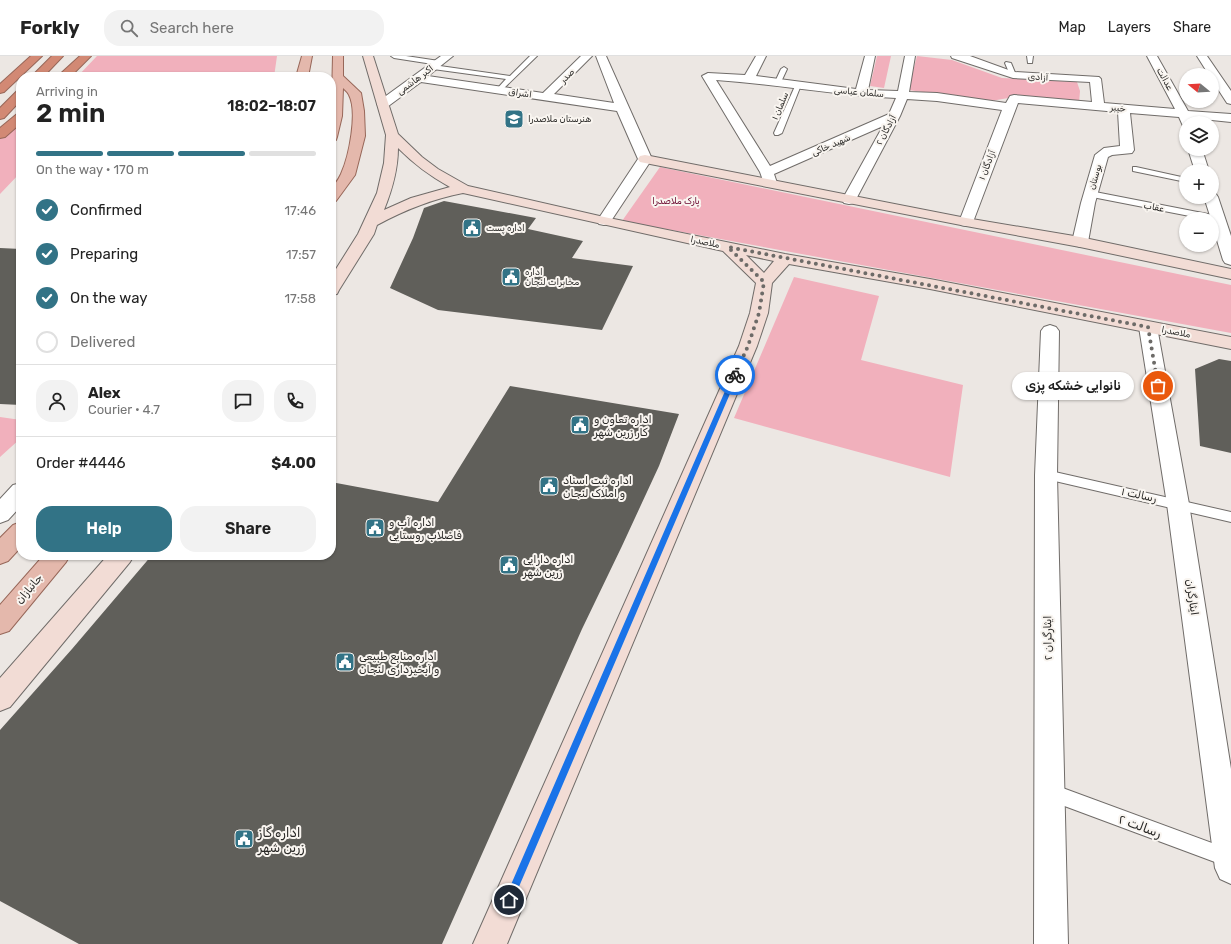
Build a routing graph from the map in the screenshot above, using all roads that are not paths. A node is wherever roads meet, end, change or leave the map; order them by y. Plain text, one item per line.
1 (28, 56) edge
2 (37, 56) edge
3 (58, 56) edge
4 (86, 56) edge
5 (307, 56) edge
6 (338, 56) edge
7 (368, 56) edge
8 (394, 56) edge
9 (534, 56) edge
10 (587, 56) edge
11 (601, 56) edge
12 (761, 56) edge
13 (870, 56) edge
14 (910, 56) edge
15 (956, 56) edge
16 (1152, 56) edge
17 (1202, 56) edge
18 (969, 57) edge
19 (440, 62) edge
20 (1008, 63) dead end
21 (784, 69) dead end
22 (20, 72) edge
23 (42, 72) edge
24 (69, 72) edge
25 (303, 72) edge
26 (1013, 75) junction
27 (16, 76) edge
28 (338, 78) junction
29 (419, 78) junction
30 (511, 78) junction
31 (749, 79) junction
32 (778, 82) junction
33 (798, 85) junction
34 (1, 90) edge
35 (499, 90) junction
36 (861, 93) junction
37 (903, 95) junction
38 (546, 96) junction
39 (16, 98) edge
40 (1231, 100) edge
41 (383, 104) junction
42 (1098, 106) junction
43 (1009, 107) junction
44 (622, 108) junction
45 (1124, 109) junction
46 (0, 115) edge
47 (336, 116) edge
48 (894, 116) junction
49 (1185, 116) edge
50 (1179, 117) edge
51 (1219, 118) edge
52 (1231, 118) edge
53 (16, 121) edge
54 (778, 133) dead end
55 (0, 134) edge
56 (392, 135) junction
57 (645, 159) junction
58 (1136, 169) dead end
59 (769, 178) junction
60 (1179, 178) edge
61 (463, 189) junction
62 (336, 191) edge
63 (1090, 194) junction
64 (849, 200) junction
65 (1179, 212) edge
66 (604, 221) junction
67 (372, 222) junction
68 (966, 222) junction
69 (1219, 223) edge
70 (1080, 242) junction
71 (728, 247) junction
72 (785, 259) junction
73 (1231, 260) edge
74 (1231, 274) edge
75 (336, 282) edge
76 (764, 282) junction
77 (1148, 327) junction
78 (1050, 332) dead end
79 (1231, 343) edge
80 (1046, 475) junction
81 (16, 496) edge
82 (1178, 504) junction
83 (0, 514) edge
84 (1231, 517) edge
85 (16, 536) edge
86 (0, 554) edge
87 (54, 560) edge
88 (118, 560) edge
89 (0, 624) edge
90 (0, 698) edge
91 (1049, 792) junction
92 (1231, 862) edge
93 (490, 944) edge
94 (1051, 944) edge

1 - 34 highway
2 - 22 highway
3 - 23 highway
4 - 24 highway
5 - 25 main road
6 - 28 main road
7 - 41 street
8 - 19 lane
9 - 30 lane
10 - 38 street, صدر
11 - 44 street
12 - 31 street
13 - 36 street
14 - 37 street, آزادگان ۲
15 - 18 street, آزادی
16 - 49 street, عدالت
17 - 40 street
18 - 26 street, آزادی
19 - 29 street, اکبر هاشمی
19 - 30 lane
20 - 26 lane
21 - 32 lane
26 - 42 street, آزادی
27 - 34 highway
28 - 47 main road
28 - 62 main road
29 - 35 street, اشراق
29 - 41 street, اکبر هاشمی
30 - 35 lane
31 - 32 street, سلمان عباسی
31 - 59 street, سلمان عباسی
32 - 33 street, سلمان عباسی
33 - 36 street, سلمان عباسی
33 - 54 lane, سلمان ۱
35 - 38 street, اشراق
36 - 37 street, سلمان عباسی
37 - 43 street, سلمان عباسی
37 - 48 street, آزادگان ۲
38 - 44 street, اشراق
39 - 46 highway
41 - 56 street
42 - 43 street, خیبر
42 - 45 street, خیبر
43 - 68 street, آزادگان ۱
44 - 57 street
45 - 50 street, خیبر
45 - 63 street, بوستان
48 - 59 street, شهید خاکی
48 - 64 street, آزادگان ۲
51 - 52 street, خیبر
53 - 55 highway
56 - 61 street
56 - 67 street
57 - 59 street
57 - 66 street
58 - 60 lane
59 - 64 street
61 - 66 street, ملاصدرا
61 - 67 street
63 - 65 lane, عقاب
63 - 70 street, بوستان
64 - 68 street
66 - 71 street, ملاصدرا
67 - 75 street
68 - 70 street
69 - 73 street
70 - 74 street
71 - 72 street, ملاصدرا
71 - 76 street
72 - 76 street
72 - 77 street, ملاصدرا
76 - 93 street
77 - 79 street, ملاصدرا
77 - 82 street, ایثارگران
78 - 80 street, ایثارگران ۲
80 - 82 lane, رسالت ۱
80 - 91 street, ایثارگران ۲
81 - 83 street
82 - 84 lane, رسالت ۱
82 - 92 street, ایثارگران
85 - 86 main road
87 - 89 main road, جانبازان
88 - 90 street
91 - 92 lane, رسالت ۲
91 - 94 street, ایثارگران ۲

